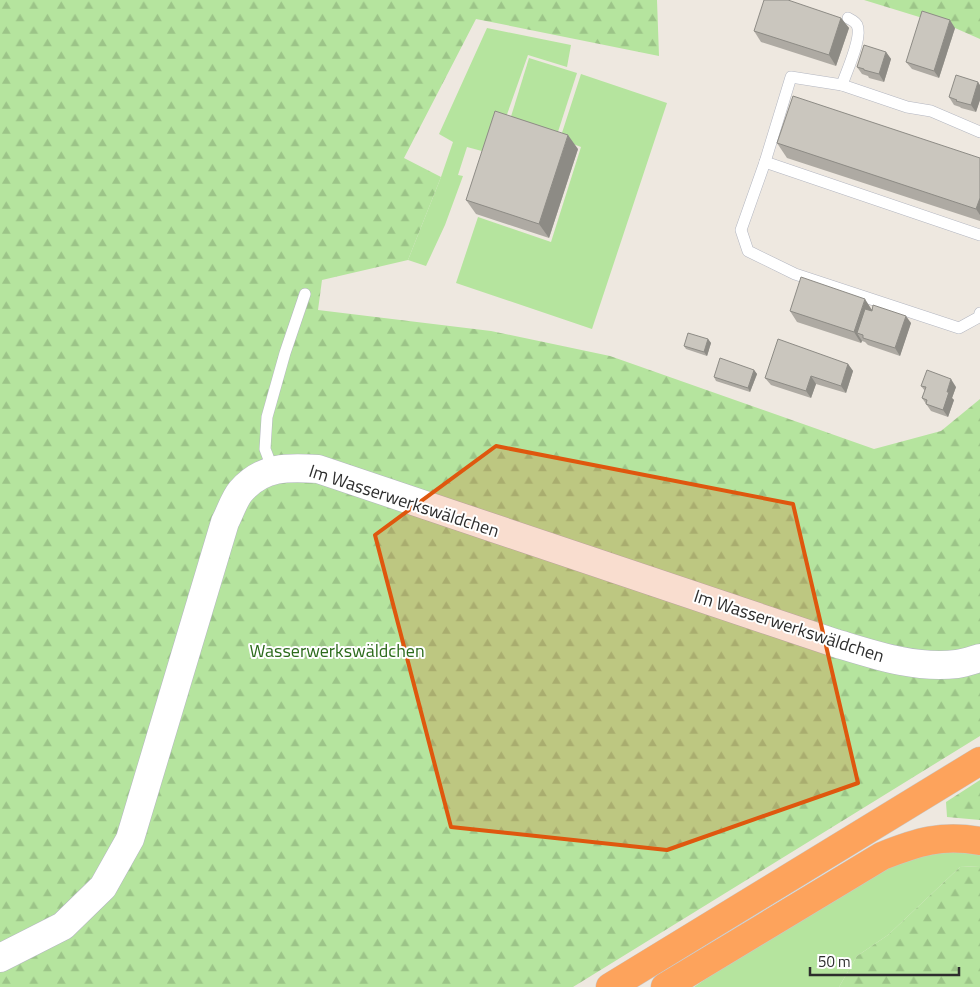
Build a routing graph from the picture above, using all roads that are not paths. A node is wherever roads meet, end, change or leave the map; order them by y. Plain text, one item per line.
1 (848, 18) dead end
2 (842, 85) junction
3 (980, 132) edge
4 (765, 162) junction
5 (980, 235) edge
6 (306, 294) dead end
7 (980, 314) edge
8 (273, 470) junction
9 (980, 658) edge
10 (980, 761) edge
11 (980, 841) edge
12 (0, 958) edge
13 (610, 987) edge
14 (665, 987) edge

1 - 2 lane
2 - 3 lane
2 - 4 lane
4 - 5 lane
4 - 7 lane
6 - 8 lane
8 - 9 street, Im Wasserwerkswäldchen
8 - 12 street, Im Wasserwerkswäldchen
10 - 13 highway
11 - 14 highway

